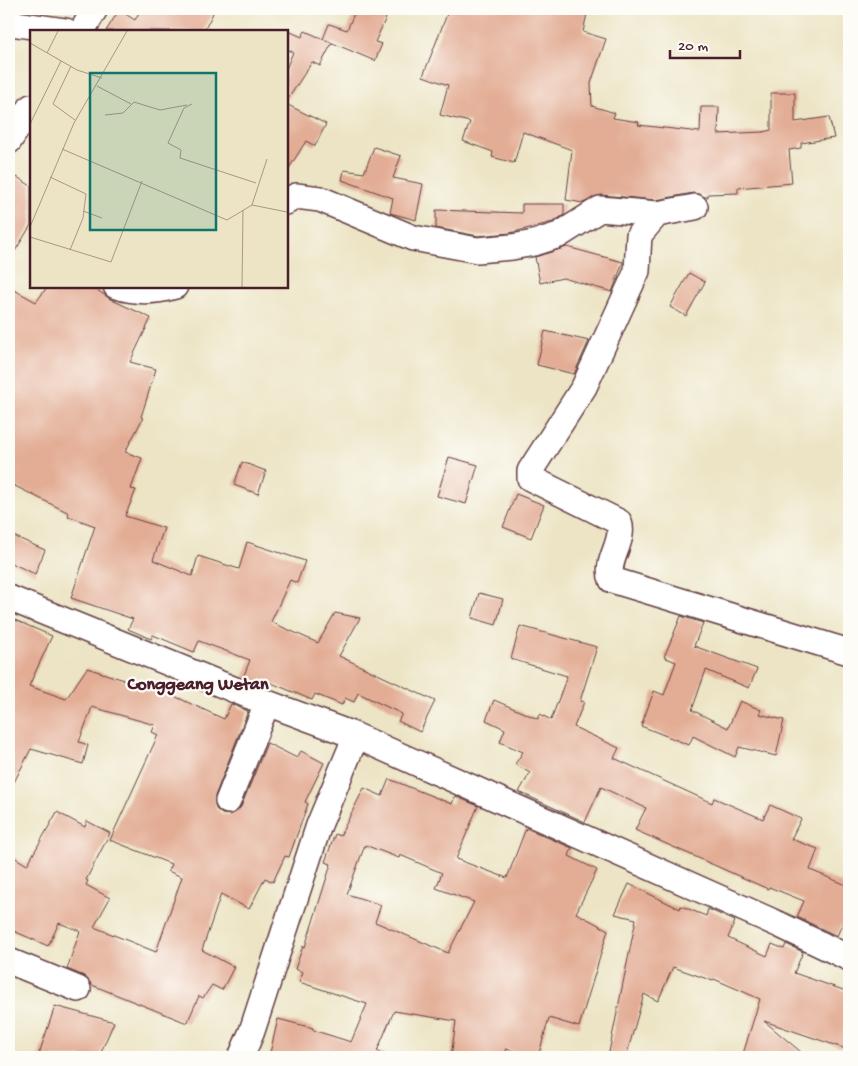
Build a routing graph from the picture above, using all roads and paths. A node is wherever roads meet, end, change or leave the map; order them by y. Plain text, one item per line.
1 (95, 9) edge
2 (19, 29) edge
3 (42, 30) edge
4 (83, 30) edge
5 (30, 109) edge
6 (9, 141) edge
7 (288, 201) edge
8 (694, 207) dead end
9 (657, 214) junction
10 (122, 288) edge
11 (169, 288) edge
12 (9, 598) edge
13 (849, 652) edge
14 (267, 703) junction
15 (356, 736) junction
16 (228, 801) dead end
17 (849, 958) edge
18 (9, 961) edge
19 (78, 989) dead end
20 (241, 1057) edge

1 - 4 street
2 - 3 street
5 - 6 street
7 - 9 street
8 - 9 street
9 - 13 street
10 - 11 street
12 - 14 street
14 - 15 street
14 - 16 street
15 - 17 street
15 - 20 street
18 - 19 street

